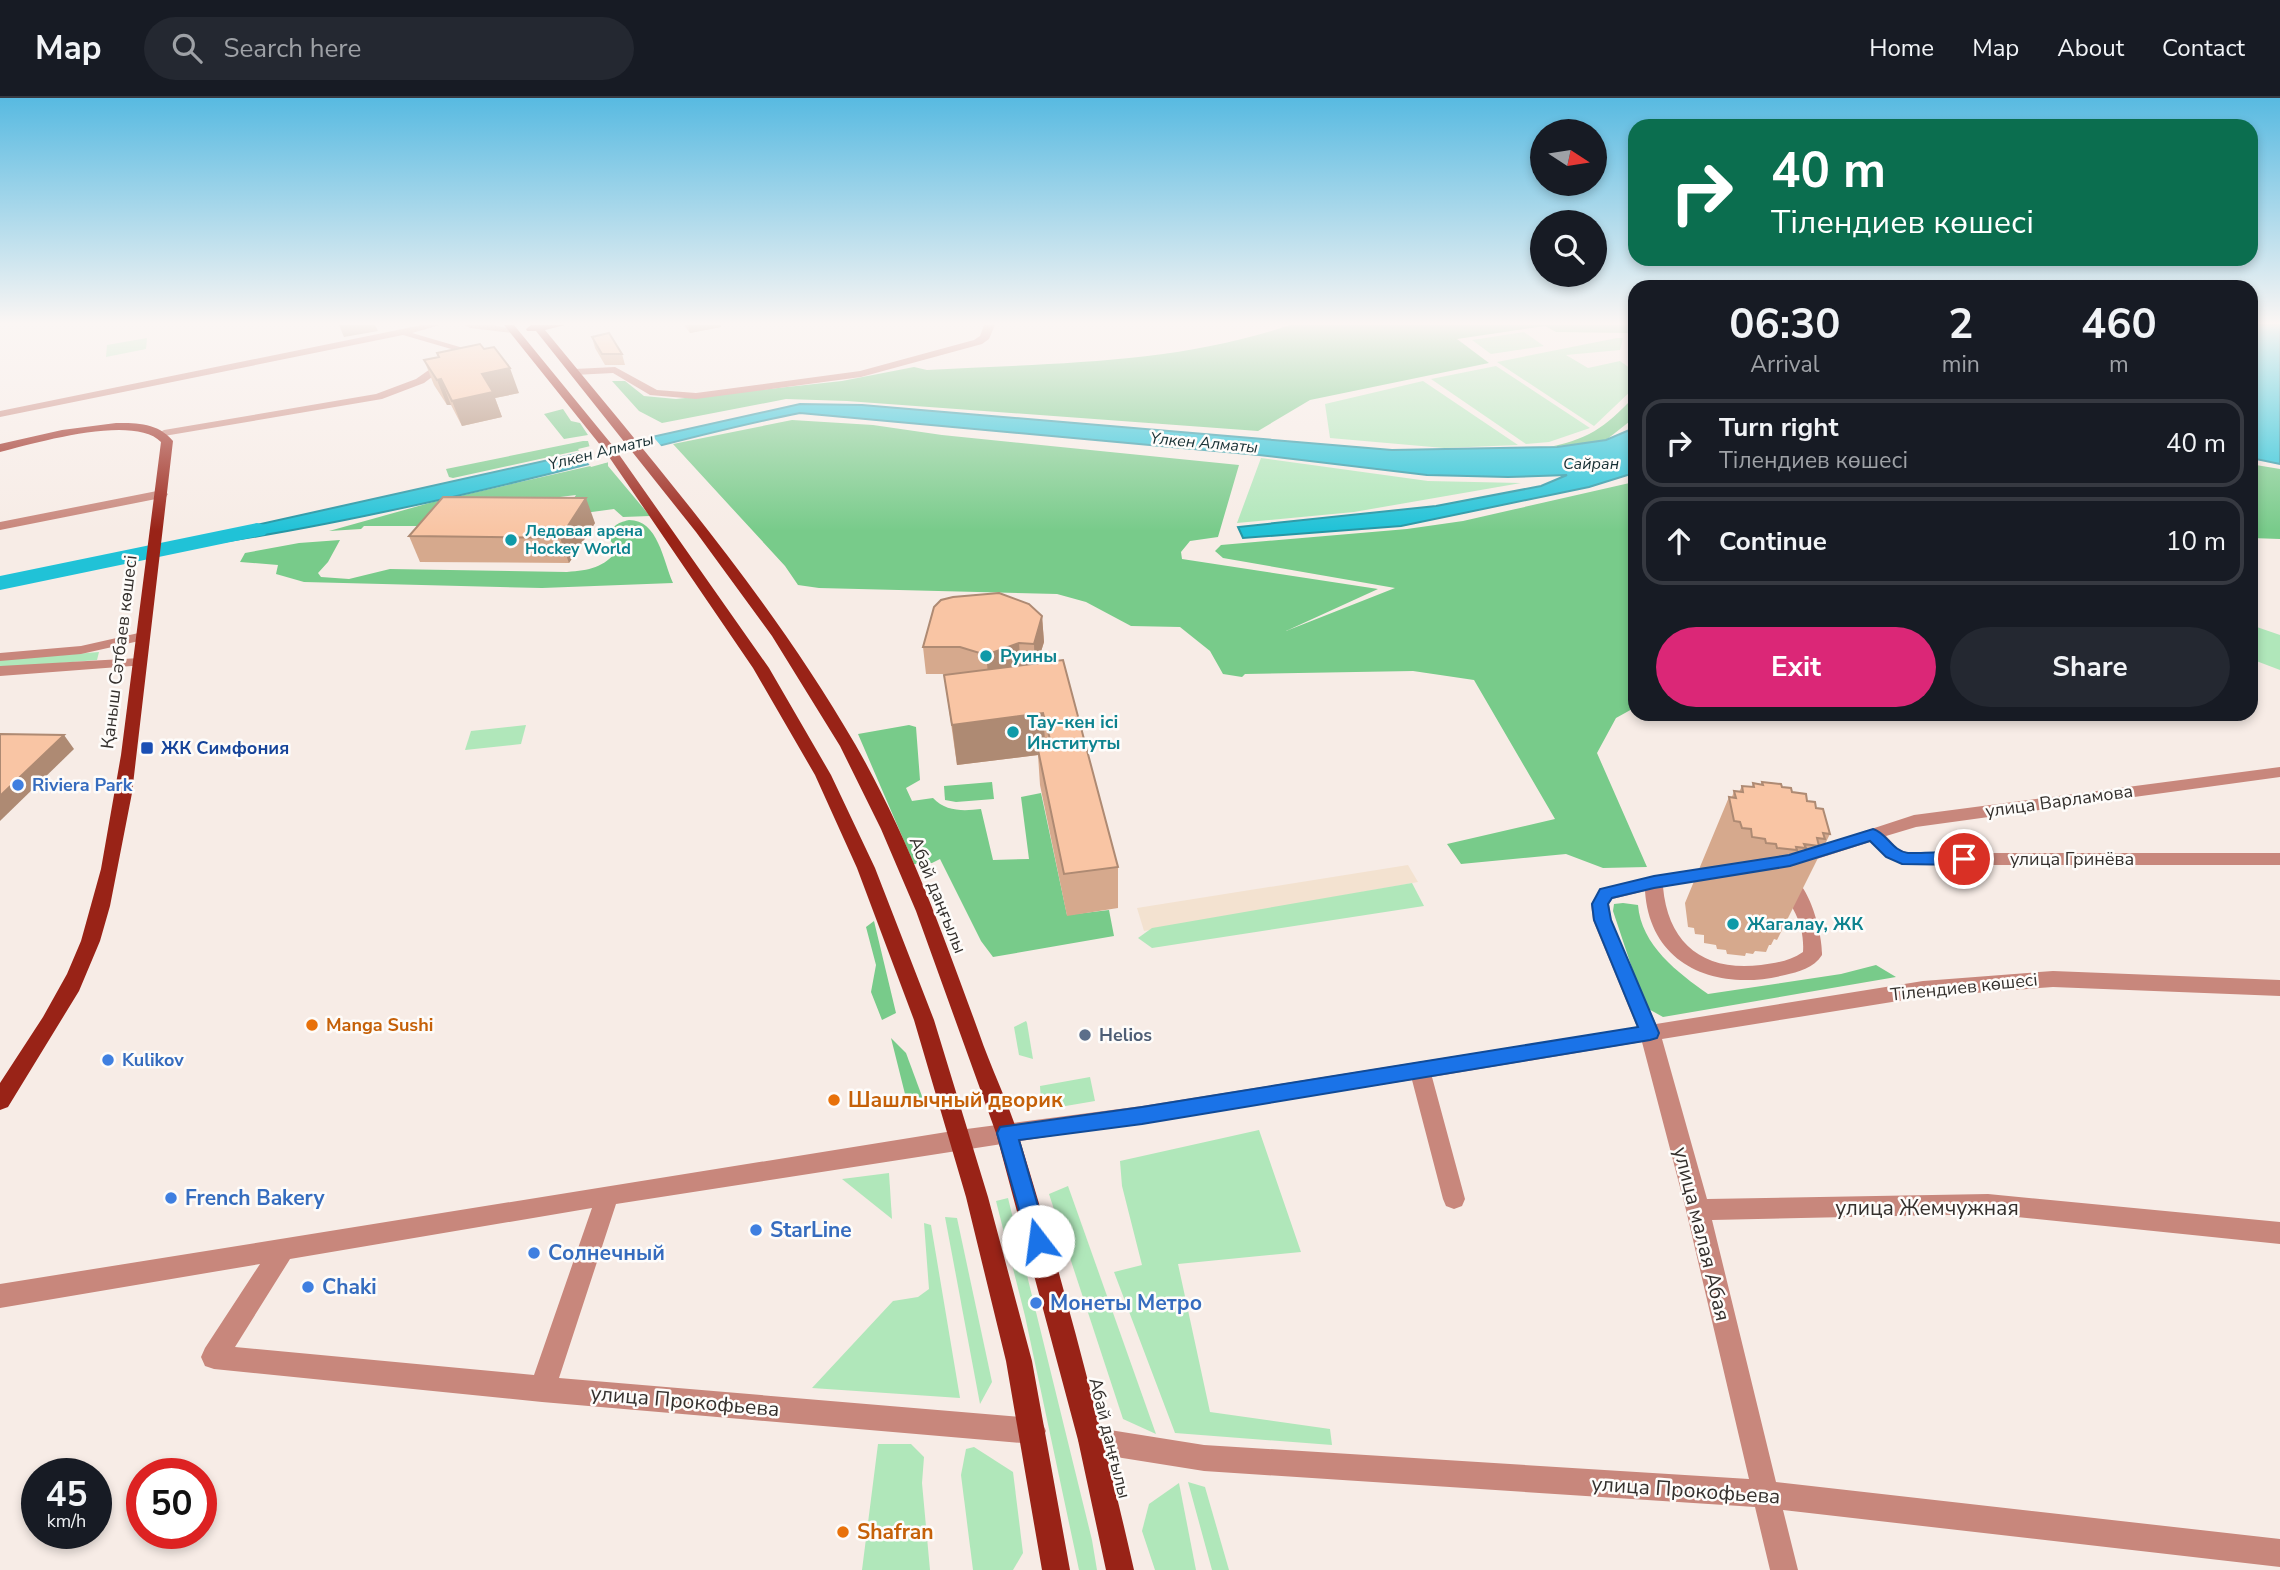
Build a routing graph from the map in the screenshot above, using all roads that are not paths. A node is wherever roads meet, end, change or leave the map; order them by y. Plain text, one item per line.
1 (99, 394) edge
2 (387, 394) edge
3 (564, 394) edge
4 (591, 394) edge
5 (664, 394) edge
6 (713, 394) edge
7 (0, 414) edge
8 (164, 433) junction
9 (0, 448) edge
10 (162, 494) junction
11 (0, 526) edge
12 (143, 636) junction
13 (0, 657) edge
14 (140, 662) junction
15 (0, 671) edge
16 (2280, 772) edge
17 (1873, 834) junction
18 (2280, 859) edge
19 (1732, 870) edge
20 (1654, 882) junction
21 (2280, 988) edge
22 (1650, 1033) junction
23 (1420, 1070) junction
24 (0, 1101) edge
25 (1007, 1133) junction
26 (959, 1139) junction
27 (608, 1195) junction
28 (1454, 1199) dead end
29 (1698, 1210) junction
30 (2280, 1233) edge
31 (282, 1250) junction
32 (0, 1296) edge
33 (542, 1389) junction
34 (1033, 1431) junction
35 (1091, 1440) junction
36 (1764, 1494) junction
37 (2280, 1553) edge
38 (1056, 1570) edge
39 (1120, 1570) edge
40 (1784, 1570) edge

1 - 7 street
2 - 8 street
3 - 26 main road
4 - 25 main road, Абай даңғылы
5 - 6 street
8 - 9 main road
8 - 10 main road, Қаныш Сәтбаев көшесі
10 - 11 street
10 - 12 main road, Қаныш Сәтбаев көшесі
12 - 13 street
12 - 14 main road, Қаныш Сәтбаев көшесі
14 - 15 street
14 - 24 main road, Қаныш Сәтбаев көшесі
16 - 17 street, улица Варламова
17 - 18 street, улица Гринёва
17 - 20 street, улица Варламова
19 - 20 street
20 - 22 street, улица малая Абая
21 - 22 street, Тілендиев көшесі
22 - 23 street, Тілендиев көшесі
22 - 29 street, улица малая Абая
23 - 25 street, Тілендиев көшесі
23 - 28 street
25 - 26 street
25 - 35 main road, Абай даңғылы
26 - 27 street
26 - 34 main road
27 - 31 street
27 - 33 street
29 - 30 street, улица Жемчужная
29 - 36 street, улица малая Абая
31 - 32 street
31 - 33 street, улица Прокофьева
33 - 34 street, улица Прокофьева
34 - 38 main road
35 - 36 street, улица Прокофьева
35 - 39 main road, Абай даңғылы
36 - 37 street, улица Прокофьева
36 - 40 street, улица малая Абая

